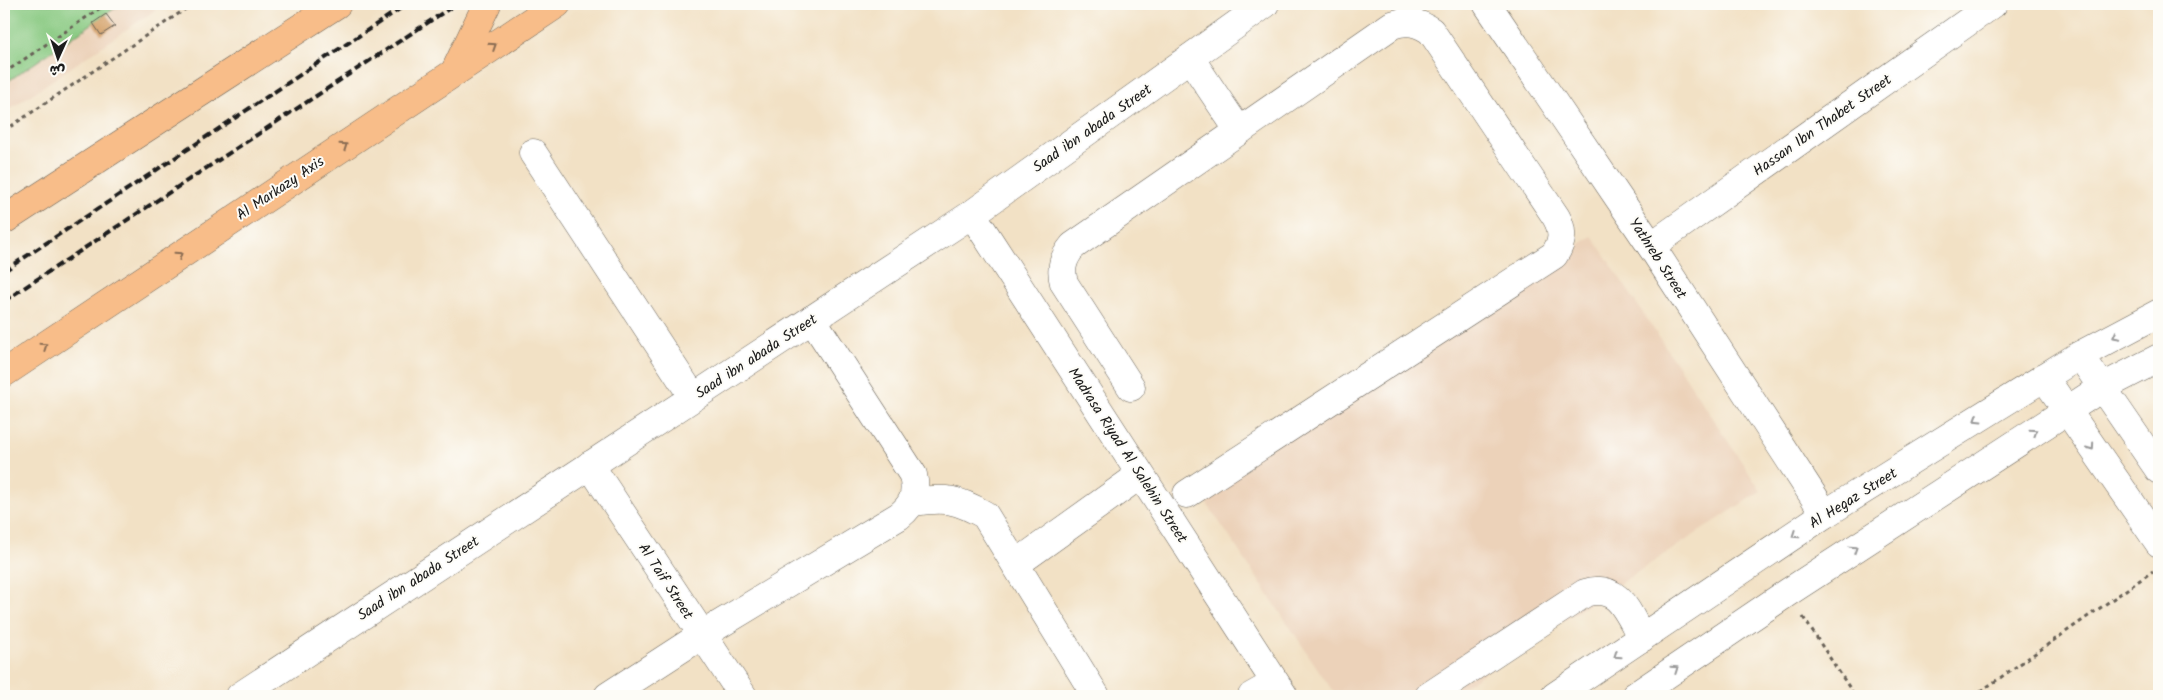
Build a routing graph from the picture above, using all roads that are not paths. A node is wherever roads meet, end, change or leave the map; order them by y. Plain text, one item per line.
1 (337, 4) edge
2 (488, 4) edge
3 (557, 4) edge
4 (1265, 4) edge
5 (1487, 4) edge
6 (1993, 4) edge
7 (1190, 58) junction
8 (455, 71) junction
9 (1239, 131) junction
10 (533, 154) dead end
11 (972, 214) junction
12 (4, 220) edge
13 (1651, 246) junction
14 (2159, 314) edge
15 (812, 319) junction
16 (2080, 355) junction
17 (2159, 358) edge
18 (4, 373) edge
19 (2044, 377) junction
20 (1131, 387) dead end
21 (2103, 387) junction
22 (693, 397) junction
23 (2066, 412) junction
24 (590, 465) junction
25 (2159, 470) edge
26 (1140, 475) junction
27 (1187, 494) dead end
28 (914, 502) junction
29 (1825, 514) junction
30 (2159, 543) edge
31 (1016, 564) junction
32 (702, 635) junction
33 (1642, 638) junction
34 (1270, 692) edge
35 (240, 696) edge
36 (608, 696) edge
37 (743, 696) edge
38 (1096, 696) edge
39 (1429, 696) edge
40 (1555, 696) edge
41 (1635, 696) edge

1 - 12 main road
2 - 8 main road
8 -> 3 main road, Al Markazy Axis
4 - 7 street, Saad ibn abada Street
5 - 13 street, Yathreb Street
6 - 13 street, Hassan Ibn Thabet Street
7 - 9 street
7 - 11 street, Saad ibn abada Street
18 -> 8 main road, Al Markazy Axis
9 - 20 street
9 - 27 street
10 - 22 street
11 - 15 street, Saad ibn abada Street
11 - 26 street, Madrasa Riyad Al Salehin Street
13 - 29 street, Yathreb Street
14 -> 16 street, Al Hegaz Street
15 - 22 street, Saad ibn abada Street
15 - 28 street
16 - 19 street, Al Hegaz Street
16 - 21 street
17 - 21 street
19 - 23 street
19 -> 29 street, Al Hegaz Street
21 - 23 street
21 - 25 street
22 - 24 street, Saad ibn abada Street
23 -> 30 street
41 -> 23 street
24 - 32 street, Al Taif Street
24 - 35 street, Saad ibn abada Street
26 - 31 street
26 - 34 street, Madrasa Riyad Al Salehin Street
28 - 31 street
28 - 32 street
29 -> 33 street, Al Hegaz Street
31 - 38 street
32 - 36 street
32 - 37 street, Al Taif Street
33 - 39 street
33 -> 40 street, Al Hegaz Street

